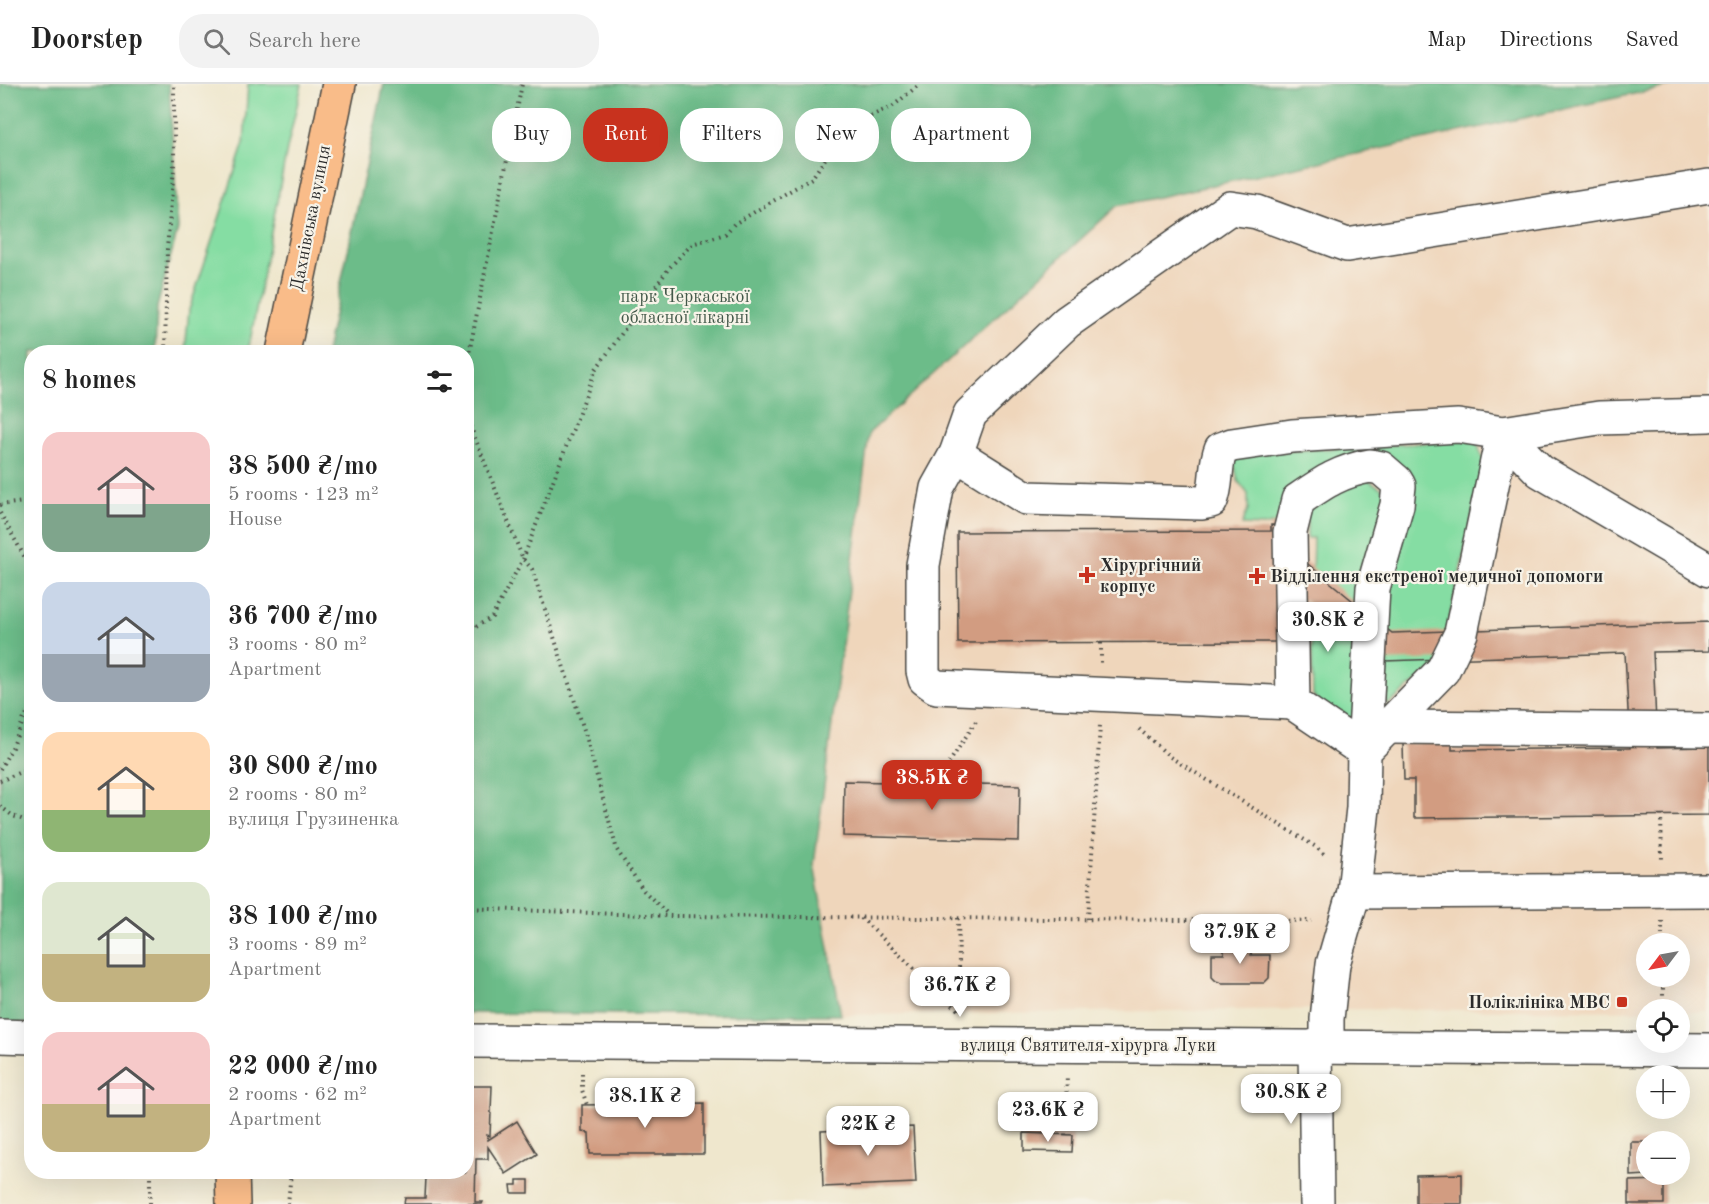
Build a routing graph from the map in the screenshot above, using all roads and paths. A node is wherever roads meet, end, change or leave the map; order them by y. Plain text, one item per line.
1 (174, 84) edge
2 (339, 84) edge
3 (522, 84) edge
4 (920, 84) edge
5 (1709, 186) edge
6 (165, 345) edge
7 (284, 345) edge
8 (471, 345) edge
9 (1709, 415) edge
10 (1503, 433) junction
11 (474, 435) edge
12 (956, 454) junction
13 (24, 502) edge
14 (0, 505) edge
15 (0, 513) edge
16 (24, 556) edge
17 (523, 559) junction
18 (1709, 570) edge
19 (474, 628) edge
20 (996, 690) junction
21 (1101, 695) junction
22 (1293, 703) junction
23 (24, 718) edge
24 (1388, 726) junction
25 (1709, 730) edge
26 (1364, 751) junction
27 (0, 769) edge
28 (24, 770) edge
29 (0, 781) edge
30 (936, 783) dead end
31 (0, 806) edge
32 (24, 820) edge
33 (1334, 862) dead end
34 (1709, 890) edge
35 (1354, 891) junction
36 (475, 909) edge
37 (670, 916) junction
38 (860, 917) junction
39 (958, 918) junction
40 (1088, 919) junction
41 (1344, 922) junction
42 (0, 1036) edge
43 (24, 1037) edge
44 (474, 1041) edge
45 (1321, 1046) junction
46 (1709, 1050) edge
47 (582, 1071) dead end
48 (1067, 1074) dead end
49 (587, 1105) dead end
50 (1065, 1135) dead end
51 (150, 1179) edge
52 (232, 1179) edge
53 (290, 1179) edge
54 (150, 1204) edge
55 (232, 1204) edge
56 (288, 1204) edge
57 (1317, 1204) edge

1 - 6 path
2 - 7 main road, Дахнівська вулиця
3 - 8 path
4 - 17 path
5 - 12 street
9 - 10 street
10 - 12 street
10 - 18 street
10 - 24 street
11 - 17 path
12 - 20 street
13 - 14 path
15 - 16 path
17 - 19 path
17 - 37 path
20 - 21 street
20 - 30 path
21 - 22 street
21 - 33 path
21 - 40 path
22 - 26 street
22 - 26 street
23 - 27 path
24 - 25 street
24 - 26 street
26 - 35 street
28 - 29 path
31 - 32 path
34 - 35 street
35 - 41 street
36 - 37 path
37 - 38 path
38 - 39 path
38 - 39 path
39 - 40 path
40 - 41 path
41 - 45 street
42 - 43 street
44 - 45 street, вулиця Святителя-хірурга Луки
45 - 46 street, вулиця Святителя-хірурга Луки
45 - 57 street
47 - 49 path
48 - 50 path
51 - 54 path
52 - 55 main road
53 - 56 path

